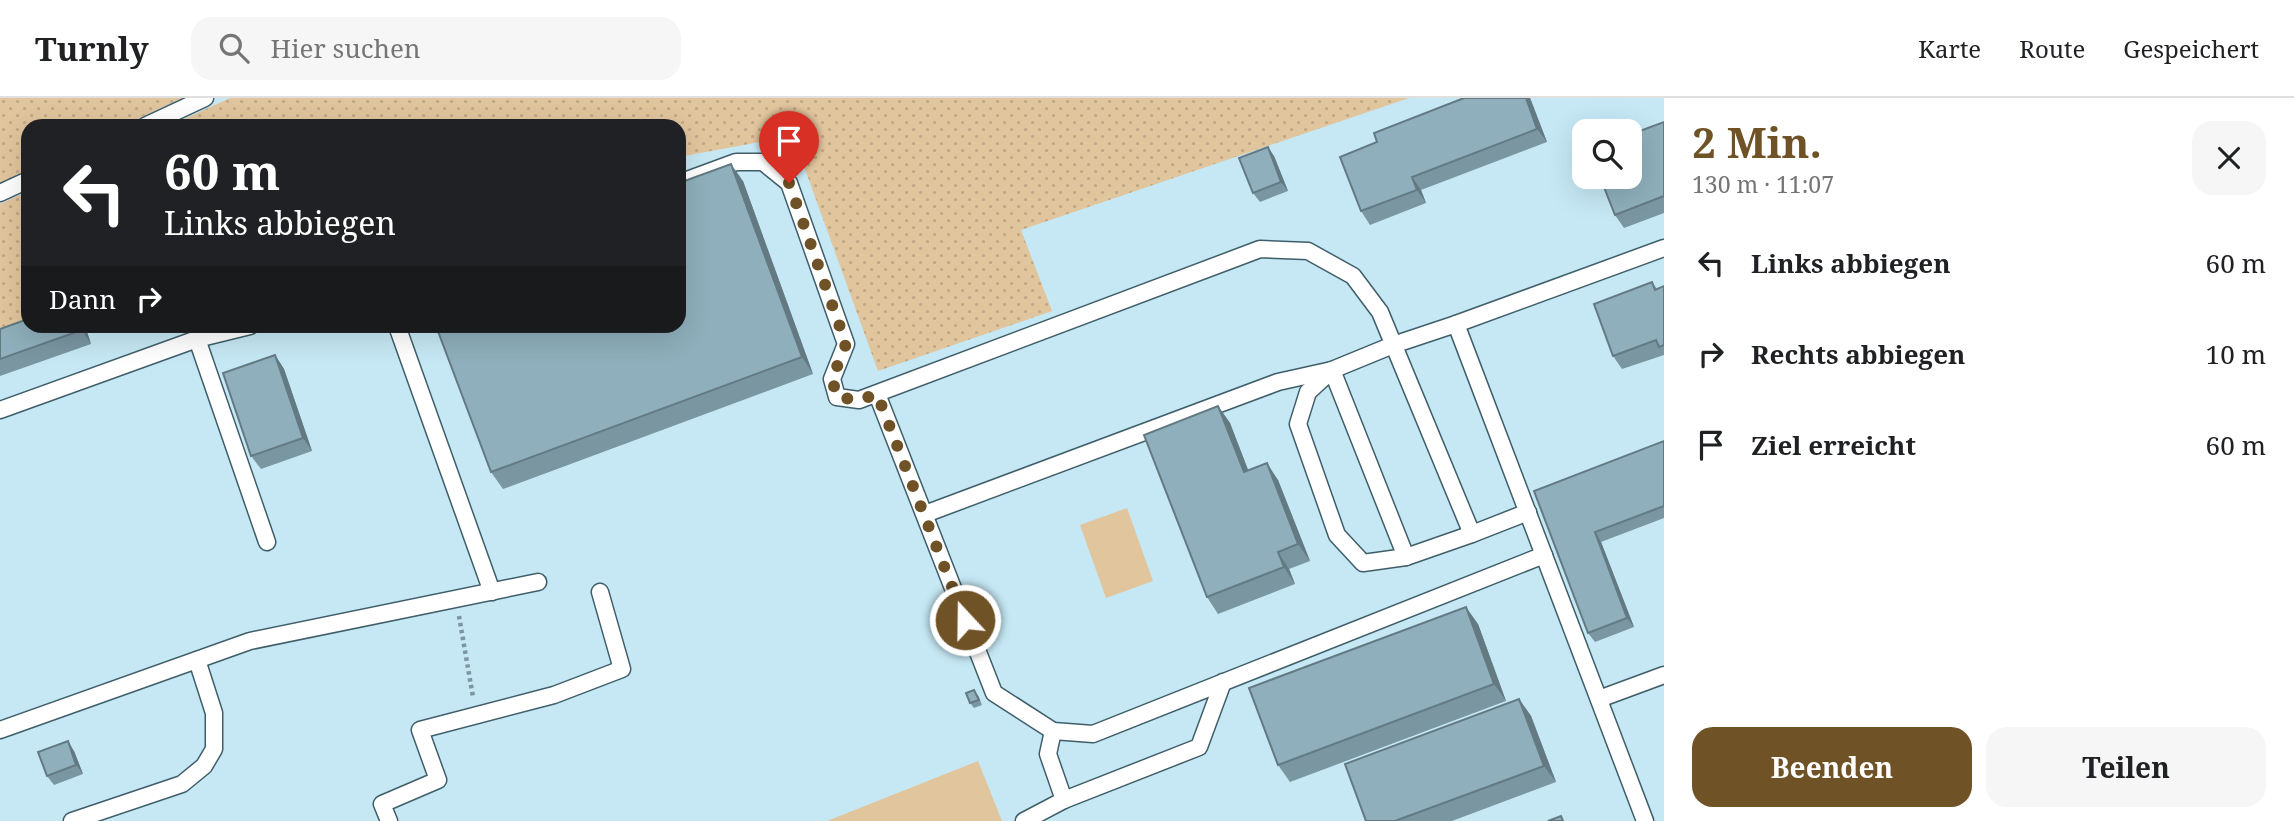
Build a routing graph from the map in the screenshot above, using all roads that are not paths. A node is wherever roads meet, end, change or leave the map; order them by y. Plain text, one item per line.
1 (205, 98) edge
2 (160, 119) edge
3 (686, 180) edge
4 (21, 183) edge
5 (0, 193) edge
6 (1664, 247) edge
7 (1456, 324) junction
8 (221, 333) edge
9 (400, 333) edge
10 (197, 339) junction
11 (1393, 345) junction
12 (1332, 370) junction
13 (877, 394) junction
14 (0, 410) edge
15 (1528, 512) junction
16 (925, 514) junction
17 (1472, 534) junction
18 (267, 542) dead end
19 (1544, 555) junction
20 (1406, 557) junction
21 (538, 582) dead end
22 (492, 592) junction
23 (600, 592) dead end
24 (197, 660) junction
25 (1664, 675) edge
26 (1223, 682) junction
27 (1599, 699) junction
28 (0, 730) edge
29 (1053, 731) junction
30 (1064, 800) junction
31 (72, 821) edge
32 (389, 821) edge
33 (1024, 821) edge
34 (1645, 821) edge

1 - 2 lane
3 - 13 lane
4 - 5 lane
6 - 7 lane
7 - 11 lane
7 - 15 lane
8 - 10 lane
9 - 22 lane
10 - 14 lane
10 - 18 lane
11 - 12 lane
11 - 13 lane
11 - 17 lane
12 - 16 lane
12 - 20 lane
12 - 20 lane
13 - 16 lane
15 - 17 lane
15 - 19 lane
16 - 29 lane
17 - 20 lane
19 - 26 lane
19 - 27 lane
21 - 22 lane
22 - 24 lane
23 - 32 lane
24 - 28 lane
24 - 31 lane
25 - 27 lane
26 - 29 lane
26 - 30 lane
27 - 34 lane
29 - 30 lane
30 - 33 lane

